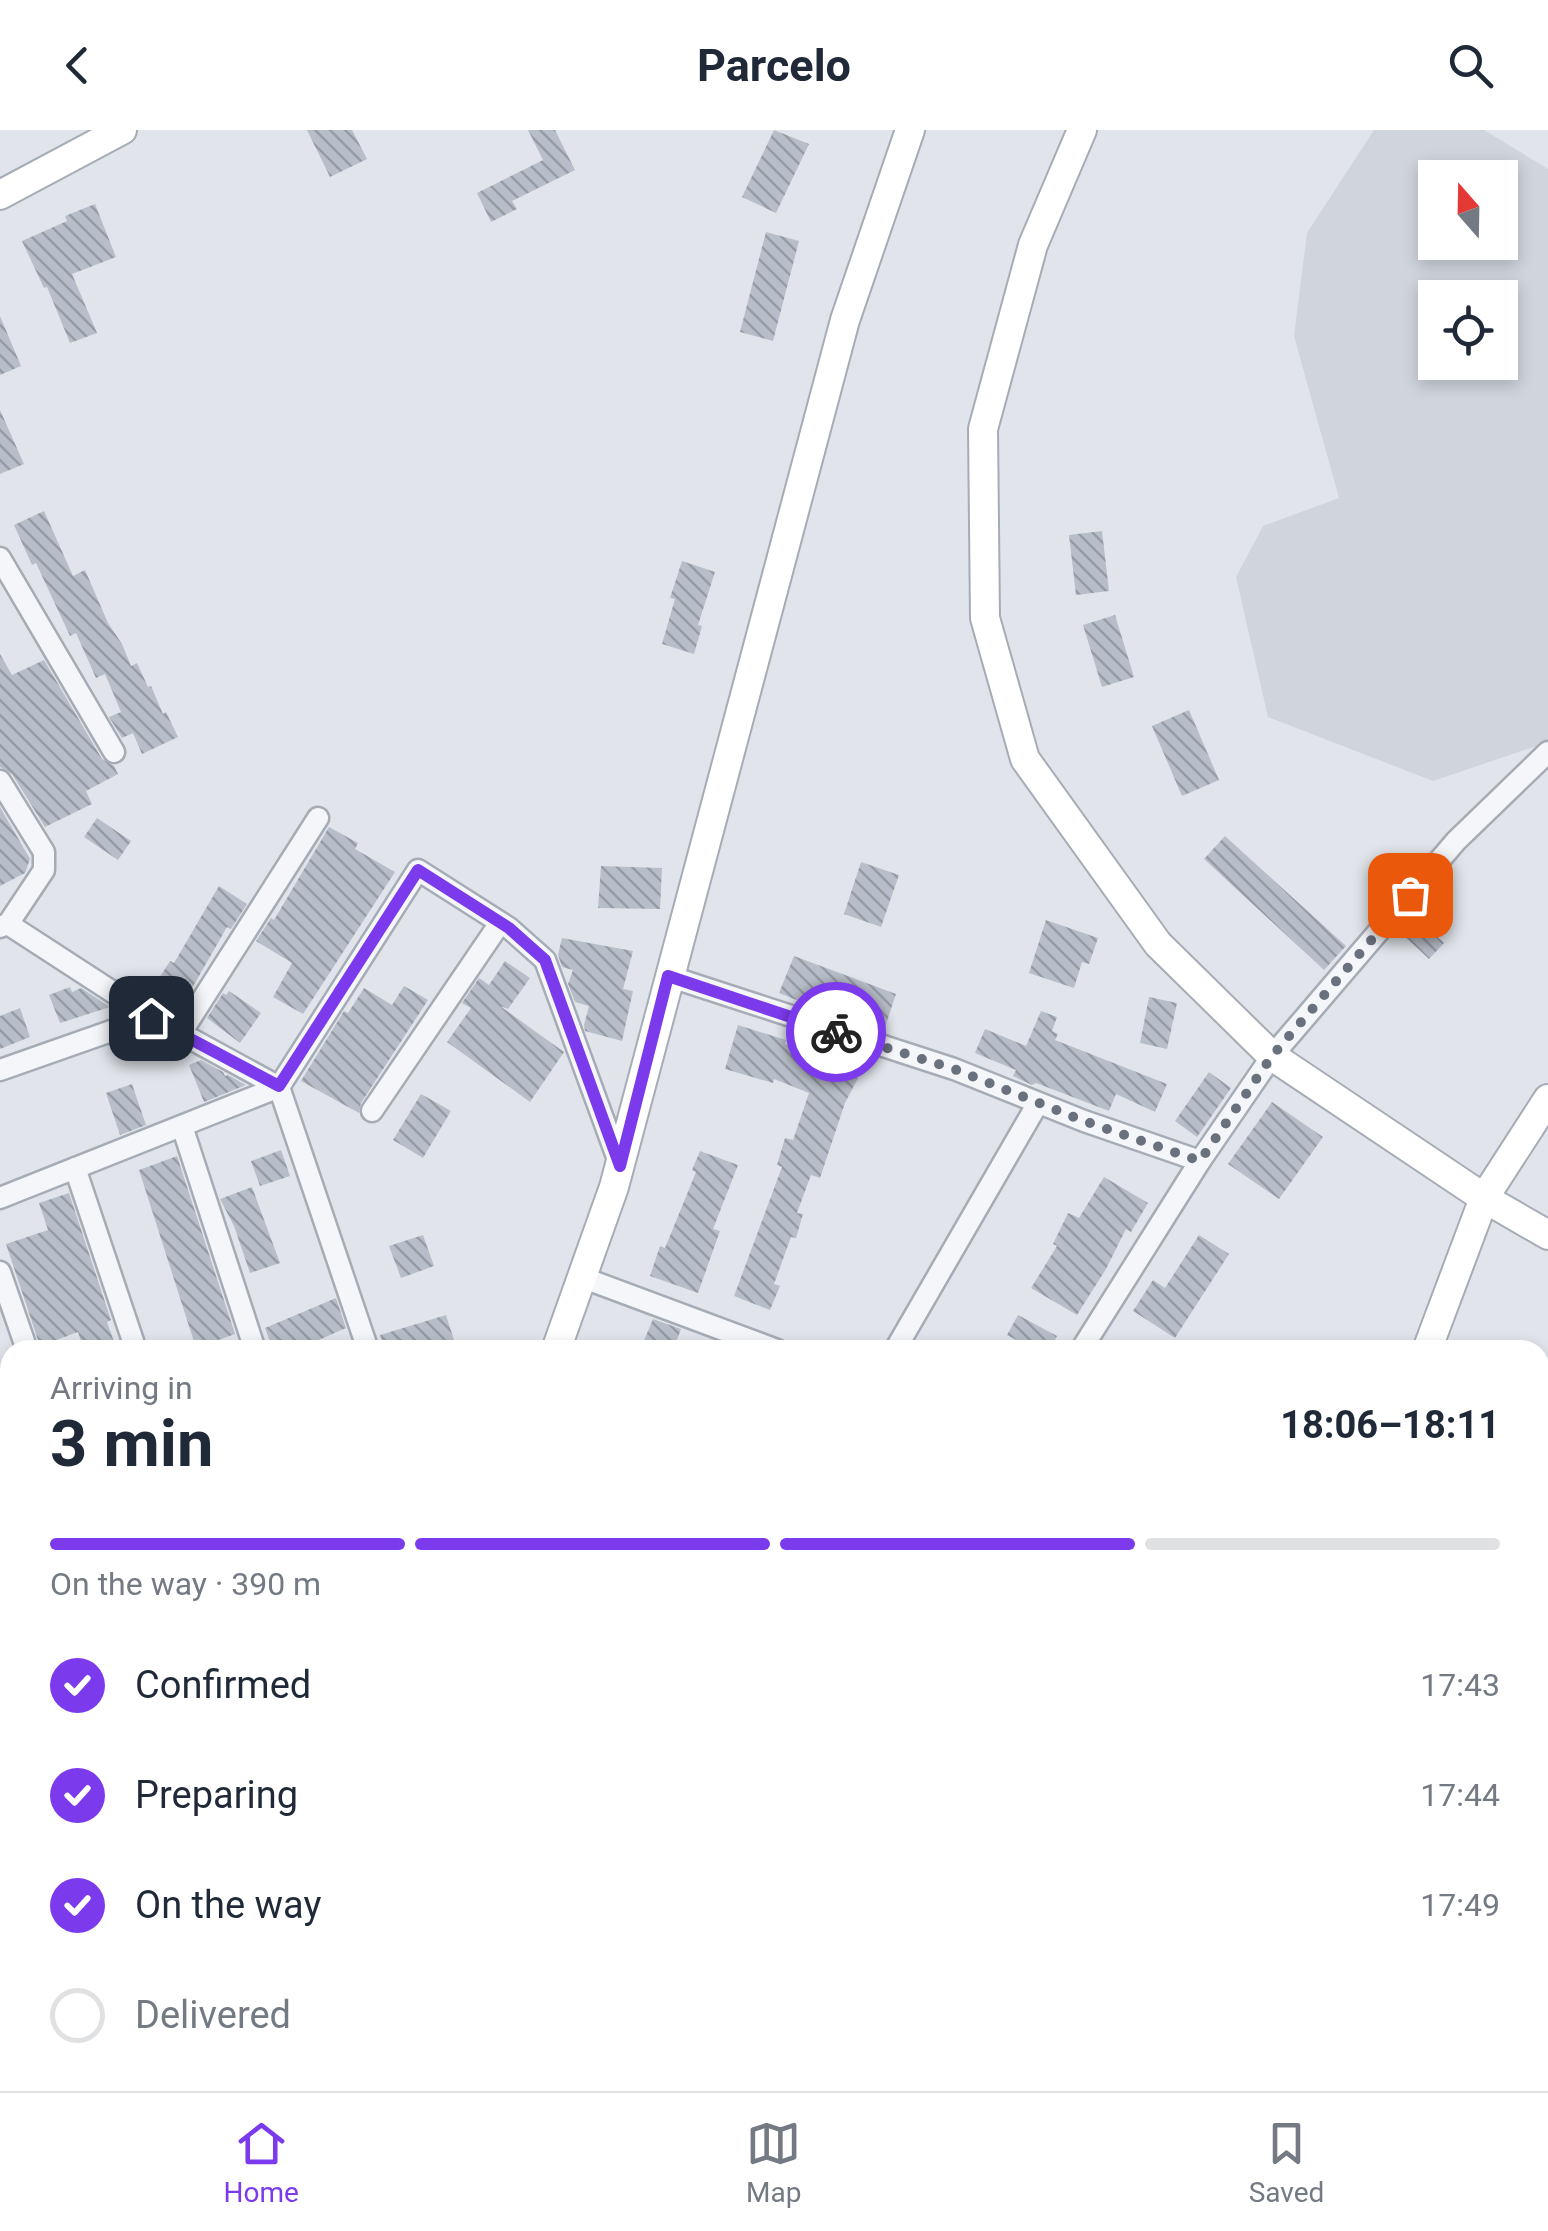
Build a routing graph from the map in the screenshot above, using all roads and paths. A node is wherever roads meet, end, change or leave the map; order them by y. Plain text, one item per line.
1 (122, 130) edge
2 (910, 130) edge
3 (1082, 130) edge
4 (0, 195) edge
5 (0, 558) edge
6 (114, 752) dead end
7 (1548, 752) edge
8 (0, 781) edge
9 (318, 818) dead end
10 (500, 923) junction
11 (4, 926) edge
12 (668, 976) junction
13 (151, 1018) junction
14 (181, 1034) junction
15 (1272, 1056) junction
16 (0, 1070) edge
17 (279, 1086) junction
18 (1548, 1100) edge
19 (1038, 1103) junction
20 (372, 1111) dead end
21 (182, 1126) junction
22 (1200, 1161) junction
23 (620, 1166) junction
24 (76, 1168) junction
25 (0, 1198) edge
26 (1484, 1198) junction
27 (1548, 1235) edge
28 (0, 1272) edge
29 (581, 1278) junction
30 (24, 1340) edge
31 (133, 1340) edge
32 (252, 1340) edge
33 (365, 1340) edge
34 (559, 1340) edge
35 (751, 1340) edge
36 (901, 1340) edge
37 (1087, 1340) edge
38 (1431, 1340) edge

1 - 4 street
2 - 12 street
3 - 15 street
5 - 6 street
7 - 15 street
8 - 11 street
9 - 14 street
10 - 17 street
10 - 20 street
10 - 23 street
11 - 13 street
12 - 19 street
12 - 23 street
13 - 14 street
13 - 16 street
14 - 17 street
15 - 22 street
15 - 26 street
17 - 21 street
17 - 33 street
18 - 26 street
19 - 22 street
19 - 36 street
21 - 24 street
21 - 32 street
22 - 37 street
23 - 29 street
24 - 25 street
24 - 31 street
26 - 27 street
26 - 38 street
28 - 30 street
29 - 34 street
29 - 35 street

